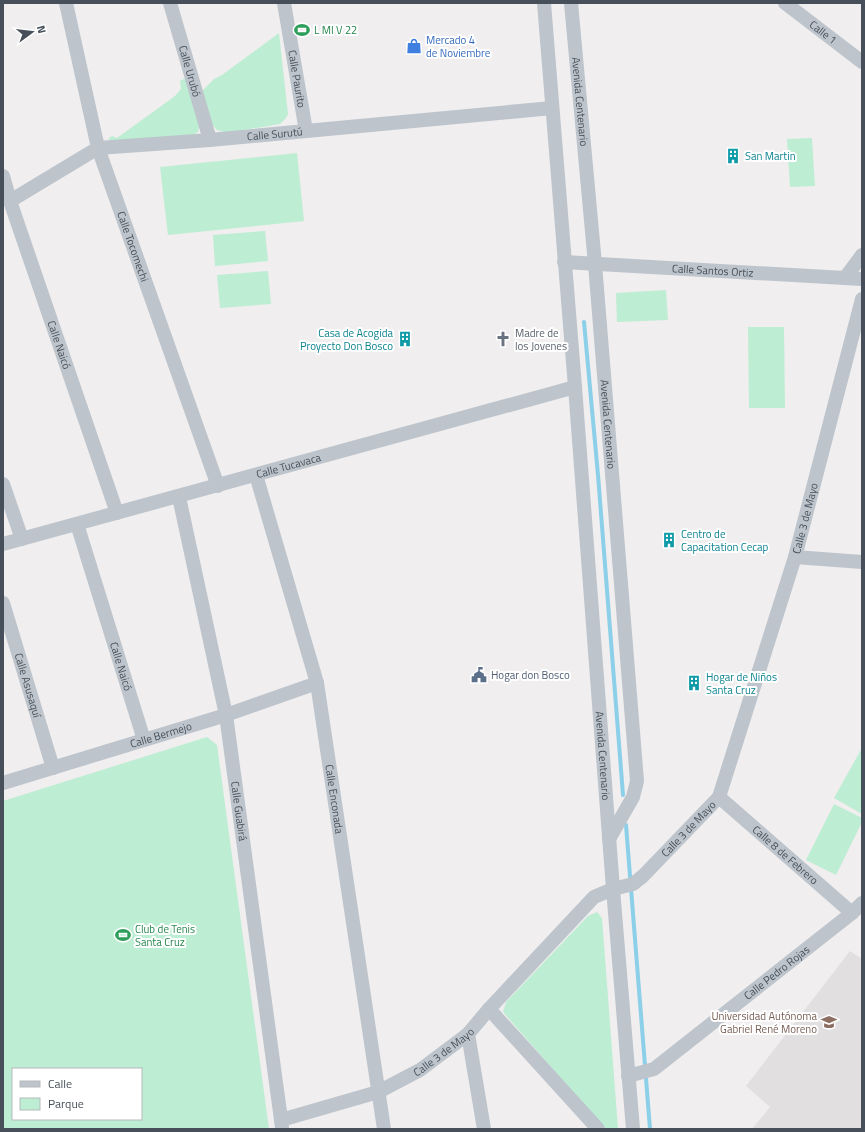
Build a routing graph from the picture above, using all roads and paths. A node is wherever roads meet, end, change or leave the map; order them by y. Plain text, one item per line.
1 (66, 3) edge
2 (170, 3) edge
3 (284, 3) edge
4 (544, 3) edge
5 (571, 3) edge
6 (785, 3) edge
7 (862, 62) edge
8 (552, 108) junction
9 (306, 131) junction
10 (210, 140) junction
11 (98, 148) junction
12 (3, 176) edge
13 (10, 201) junction
14 (862, 255) edge
15 (564, 262) junction
16 (595, 264) junction
17 (844, 278) junction
18 (862, 279) edge
19 (862, 299) edge
20 (574, 387) junction
21 (256, 475) junction
22 (3, 484) edge
23 (218, 486) junction
24 (179, 496) junction
25 (118, 513) junction
26 (77, 524) junction
27 (22, 539) junction
28 (3, 544) edge
29 (795, 557) junction
30 (862, 562) edge
31 (3, 603) edge
32 (317, 683) junction
33 (226, 715) junction
34 (144, 740) junction
35 (53, 768) junction
36 (3, 783) edge
37 (719, 797) junction
38 (609, 839) junction
39 (623, 886) junction
40 (857, 908) edge
41 (489, 1008) junction
42 (468, 1034) junction
43 (642, 1073) junction
44 (378, 1092) junction
45 (281, 1124) edge
46 (384, 1129) edge
47 (484, 1129) edge
48 (598, 1129) edge
49 (633, 1129) edge

1 - 11 street, Calle Tocomechi
2 - 10 street, Calle Urubó
3 - 9 street, Calle Paurito
4 - 8 street, Avenida Centenario
5 - 16 street, Avenida Centenario
6 - 7 street, Calle 1
8 - 9 street, Calle Surutú
8 - 15 street, Avenida Centenario
9 - 10 street, Calle Surutú
10 - 11 street, Calle Surutú
11 - 13 street, Calle Surutú
11 - 23 street, Calle Tocomechi
12 - 13 street, Calle Naicó
13 - 25 street, Calle Naicó
14 - 17 street
15 - 16 street, Calle Santos Ortiz
15 - 20 street, Avenida Centenario
16 - 17 street, Calle Santos Ortiz
16 - 38 street, Avenida Centenario
17 - 18 street, Calle Santos Ortiz
19 - 29 street, Calle 3 de Mayo
20 - 21 street, Calle Tucavaca
20 - 38 street, Avenida Centenario
21 - 23 street, Calle Tucavaca
21 - 32 street, Calle Enconada
22 - 27 street
23 - 24 street, Calle Tucavaca
24 - 25 street, Calle Tucavaca
24 - 33 street, Calle Guabirá
25 - 26 street, Calle Tucavaca
26 - 27 street, Calle Tucavaca
26 - 34 street, Calle Naicó
27 - 28 street, Calle Tucavaca
29 - 30 street
29 - 37 street, Calle 3 de Mayo
31 - 35 street, Calle Asusaquí
32 - 33 street, Calle Bermejo
32 - 44 street, Calle Enconada
33 - 34 street, Calle Bermejo
33 - 45 street, Calle Guabirá
34 - 35 street, Calle Bermejo
35 - 36 street, Calle Bermejo
37 - 39 street, Calle 3 de Mayo
37 - 40 street, Calle 8 de Febrero
38 - 39 street, Avenida Centenario
39 - 41 street, Calle 3 de Mayo
39 - 43 street, Avenida Centenario
40 - 43 street, Calle Pedro Rojas
41 - 42 street, Calle 3 de Mayo
41 - 48 street
42 - 44 street, Calle 3 de Mayo
42 - 47 street
43 - 49 street, Avenida Centenario
44 - 45 street, Calle 3 de Mayo
44 - 46 street, Calle Enconada

